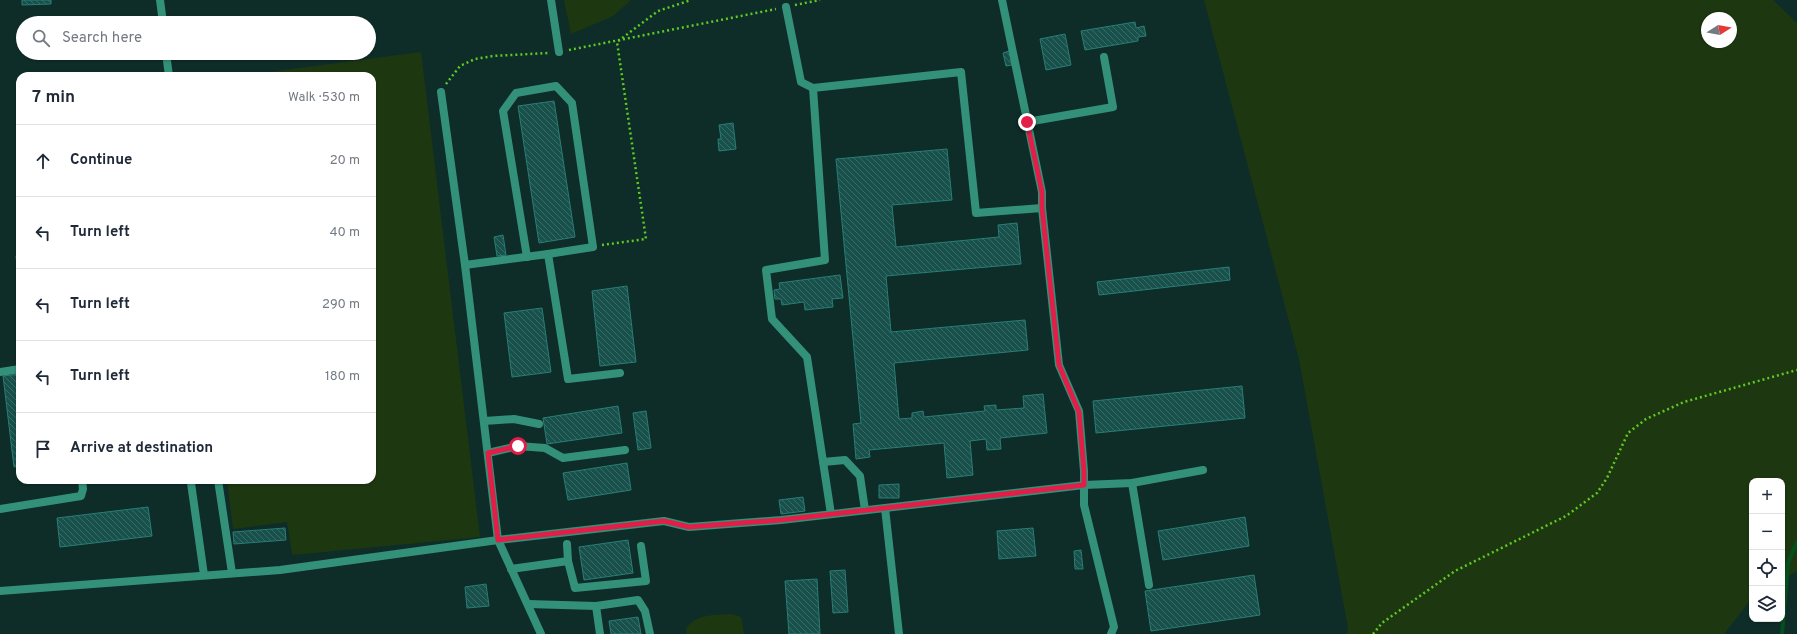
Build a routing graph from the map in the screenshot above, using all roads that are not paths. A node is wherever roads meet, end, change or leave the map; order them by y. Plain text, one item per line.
1 (160, 0) edge
2 (551, 0) edge
3 (1002, 0) edge
4 (786, 7) road end
5 (162, 16) edge
6 (560, 52) road end
7 (1104, 57) dead end
8 (167, 60) edge
9 (168, 72) edge
10 (813, 88) junction
11 (441, 92) road end
12 (1027, 122) junction
13 (1042, 208) junction
14 (548, 254) junction
15 (527, 257) junction
16 (465, 266) junction
17 (16, 370) edge
18 (0, 372) edge
19 (620, 373) dead end
20 (484, 421) junction
21 (539, 424) dead end
22 (624, 450) dead end
23 (488, 453) junction
24 (823, 462) junction
25 (1203, 470) dead end
26 (1132, 483) junction
27 (82, 484) edge
28 (191, 484) edge
29 (219, 484) edge
30 (1084, 485) junction
31 (1, 507) edge
32 (885, 508) junction
33 (865, 510) junction
34 (831, 514) junction
35 (498, 540) junction
36 (567, 544) dead end
37 (641, 546) dead end
38 (568, 561) junction
39 (511, 569) junction
40 (232, 573) junction
41 (204, 575) junction
42 (1149, 585) dead end
43 (0, 591) edge
44 (528, 604) junction
45 (596, 606) junction
46 (541, 634) edge
47 (600, 634) edge
48 (650, 634) edge
49 (899, 634) edge
50 (1111, 634) edge

1 - 5 street
2 - 6 street
3 - 12 street
4 - 10 street
7 - 12 street
8 - 9 street
10 - 13 street
10 - 24 street
11 - 16 street
12 - 13 street
13 - 30 street
14 - 15 street
14 - 15 street
14 - 19 street
15 - 16 street
16 - 20 street
17 - 18 street
20 - 21 street
20 - 23 street
22 - 23 street
23 - 35 street
24 - 33 street
24 - 34 street
25 - 26 street
26 - 30 street
26 - 42 street
27 - 31 street
28 - 41 street
29 - 40 street
30 - 32 street
30 - 50 street
32 - 33 street
32 - 49 street
33 - 34 street
34 - 35 street
35 - 39 street
35 - 40 street
36 - 38 street
37 - 38 street
38 - 39 street
39 - 44 street
40 - 41 street
41 - 43 street
44 - 45 street
44 - 46 street
45 - 47 street
45 - 48 street

